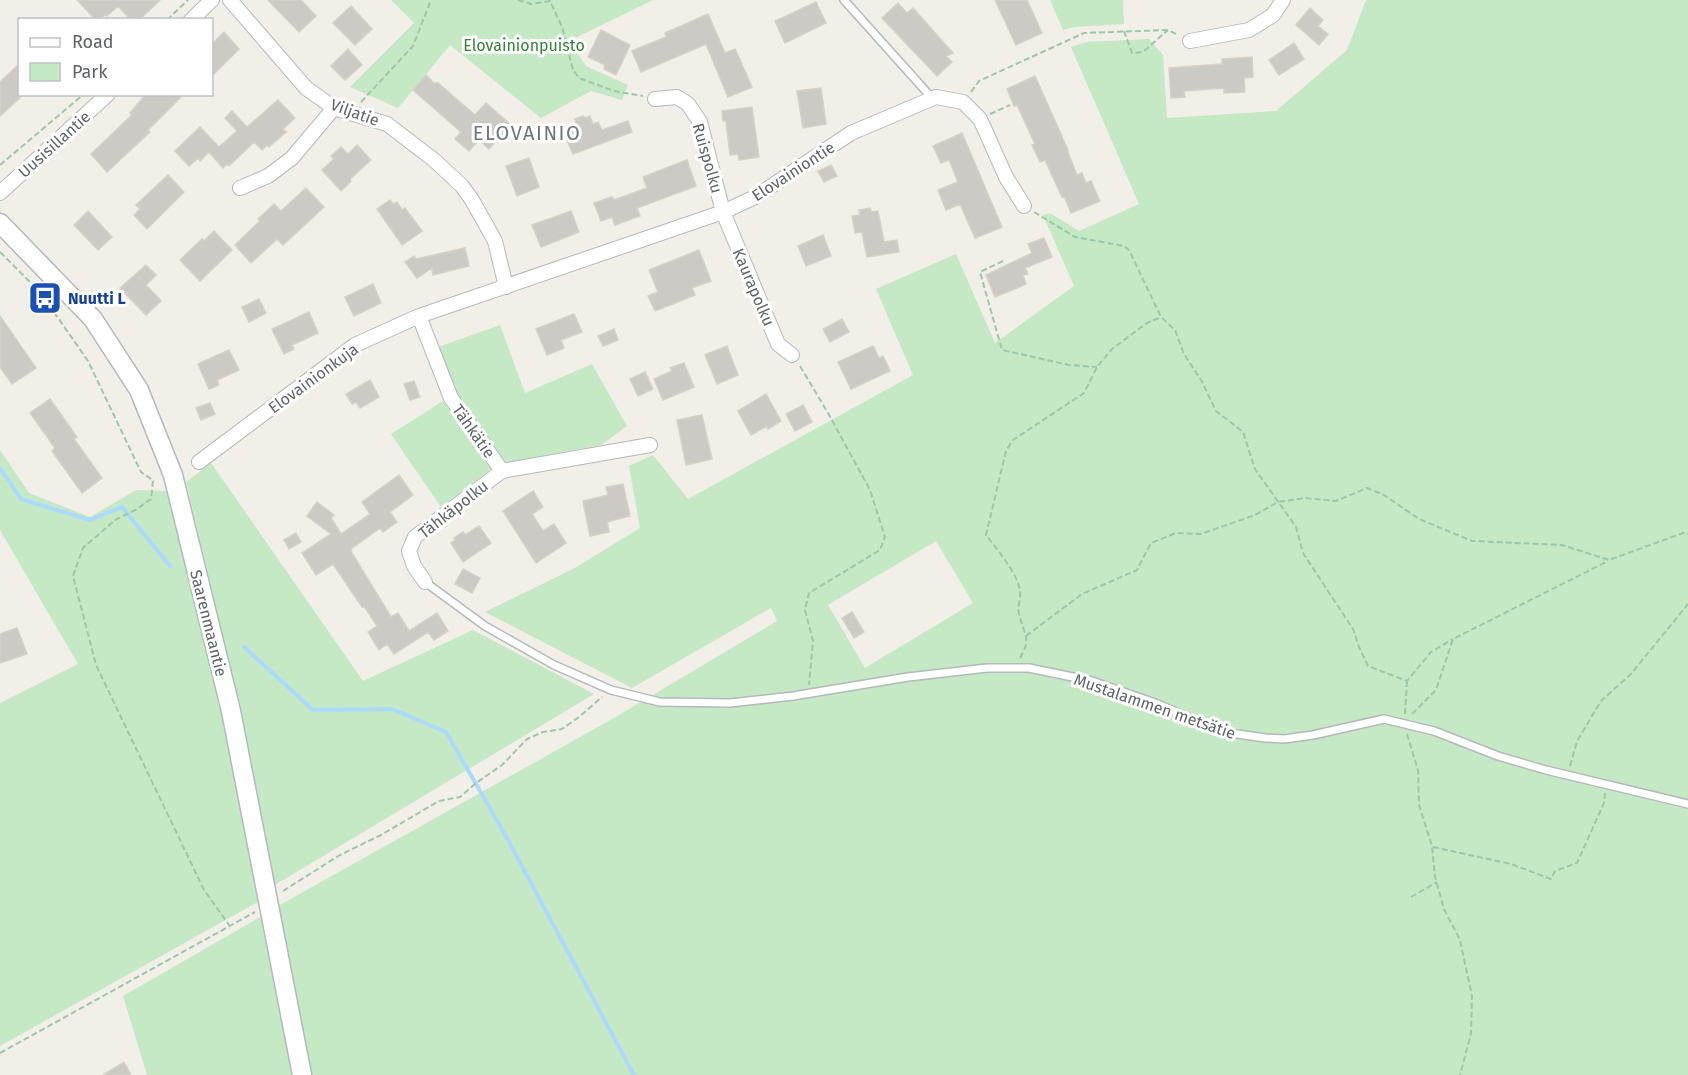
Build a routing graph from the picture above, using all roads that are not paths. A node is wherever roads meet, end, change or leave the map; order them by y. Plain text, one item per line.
1 (212, 0) edge
2 (230, 0) edge
3 (844, 0) edge
4 (1283, 0) edge
5 (193, 18) edge
6 (1190, 41) road end
7 (106, 96) edge
8 (932, 98) junction
9 (655, 99) road end
10 (334, 108) junction
11 (240, 188) dead end
12 (0, 193) edge
13 (1024, 206) road end
14 (723, 212) junction
15 (0, 223) edge
16 (506, 287) junction
17 (419, 316) junction
18 (792, 355) road end
19 (650, 445) dead end
20 (199, 462) dead end
21 (502, 471) junction
22 (425, 582) joint
23 (1688, 804) edge
24 (302, 1075) edge

1 - 5 street
2 - 10 street, Viljatie
3 - 8 lane
4 - 6 street
7 - 12 street, Uusisillantie
8 - 13 street
8 - 14 street, Elovainiontie
9 - 14 street, Ruispolku
10 - 11 street
10 - 16 street, Viljatie
14 - 16 street, Elovainiontie
14 - 18 street, Kaurapolku
15 - 24 street, Saarenmaantie
16 - 17 street, Elovainionkuja
17 - 20 street, Elovainionkuja
17 - 21 street, Tähkätie
19 - 21 street, Tähkätie
21 - 22 street, Tähkäpolku
22 - 23 lane, Mustalammen metsätie

